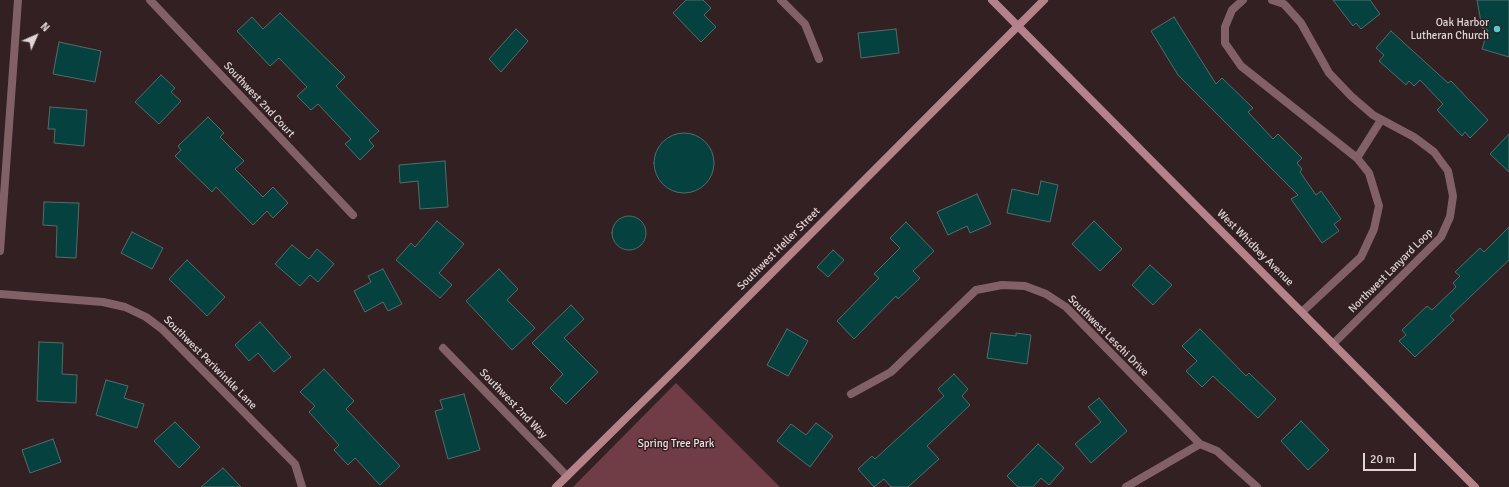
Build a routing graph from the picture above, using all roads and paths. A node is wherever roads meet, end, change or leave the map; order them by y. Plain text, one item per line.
1 (18, 0) edge
2 (150, 0) edge
3 (781, 0) edge
4 (992, 0) edge
5 (1044, 0) edge
6 (1243, 0) edge
7 (1272, 0) edge
8 (1017, 26) junction
9 (819, 59) dead end
10 (1381, 120) junction
11 (1357, 158) junction
12 (353, 215) dead end
13 (0, 250) edge
14 (0, 294) edge
15 (1303, 312) junction
16 (1333, 344) junction
17 (443, 348) dead end
18 (851, 394) dead end
19 (1200, 444) junction
20 (567, 476) junction
21 (302, 487) edge
22 (556, 487) edge
23 (1126, 487) edge
24 (1257, 487) edge
25 (1475, 487) edge

1 - 13 street
2 - 12 street, Southwest 2nd Court
3 - 9 street
4 - 8 street, West Whidbey Avenue
5 - 8 street, Southwest Heller Street
6 - 11 street
7 - 10 street, Northwest Lanyard Loop
8 - 15 street, West Whidbey Avenue
8 - 20 street, Southwest Heller Street
10 - 11 street
10 - 16 street, Northwest Lanyard Loop
11 - 15 street
14 - 21 street, Southwest Periwinkle Lane
15 - 16 street, West Whidbey Avenue
16 - 25 street, West Whidbey Avenue
17 - 20 street, Southwest 2nd Way
18 - 19 street, Southwest Leschi Drive
19 - 23 street
19 - 24 street, Southwest Leschi Drive
20 - 22 street, Southwest Heller Street

